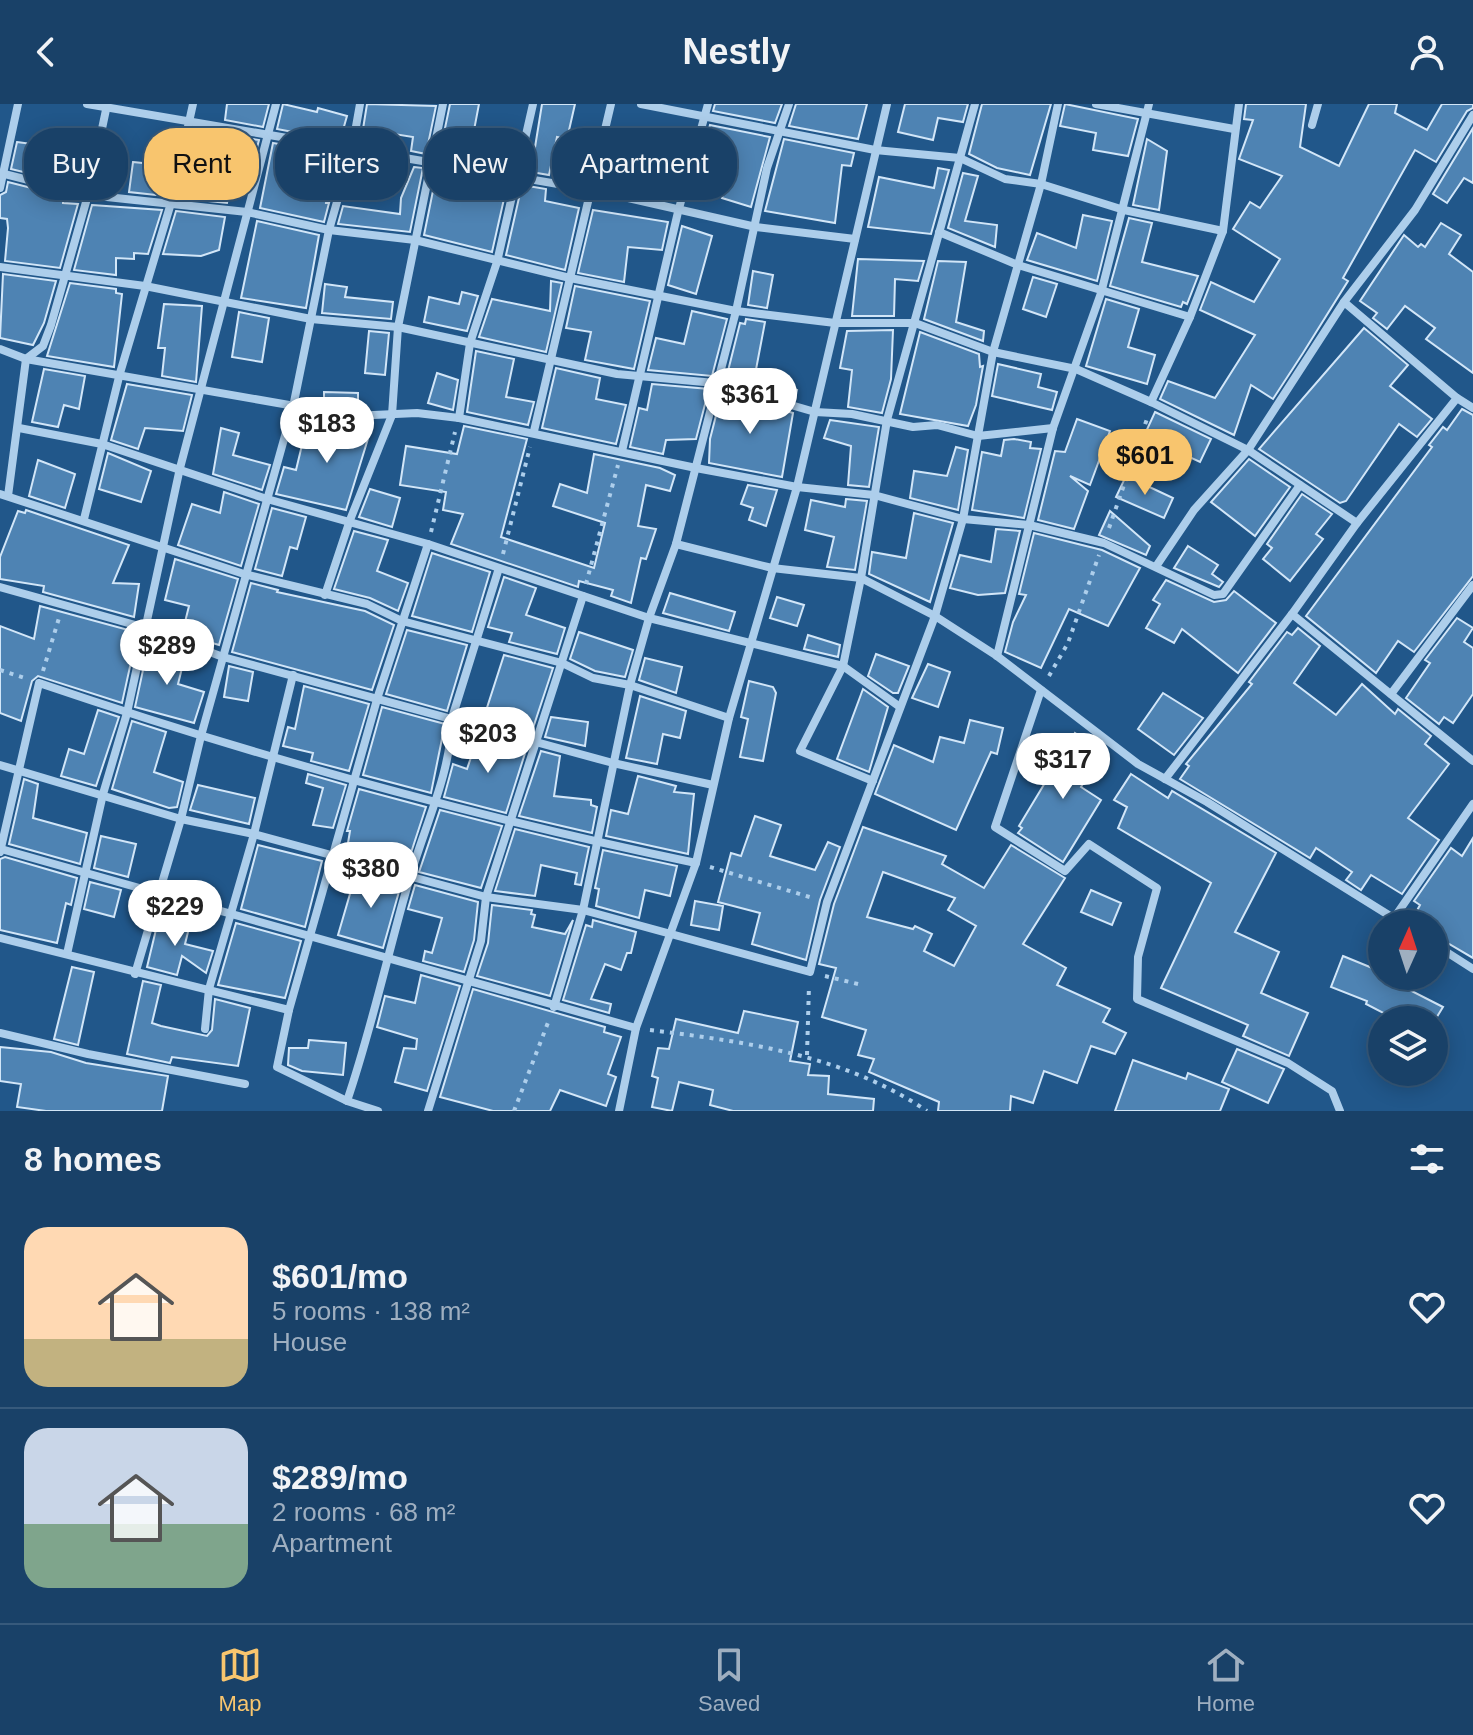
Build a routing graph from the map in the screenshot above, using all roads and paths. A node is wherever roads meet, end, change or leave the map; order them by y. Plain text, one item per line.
1 (18, 104) edge
2 (87, 104) edge
3 (193, 104) edge
4 (276, 104) edge
5 (360, 104) edge
6 (443, 104) edge
7 (533, 104) edge
8 (611, 104) edge
9 (641, 104) edge
10 (708, 104) edge
11 (789, 104) edge
12 (887, 104) edge
13 (975, 104) edge
14 (1058, 104) edge
15 (1096, 104) edge
16 (1239, 104) edge
17 (1318, 104) edge
18 (107, 106) edge
19 (1148, 108) edge
20 (705, 114) junction
21 (1473, 115) edge
22 (189, 121) junction
23 (1312, 125) dead end
24 (102, 128) edge
25 (356, 128) edge
26 (437, 128) edge
27 (528, 128) edge
28 (606, 128) edge
29 (781, 129) junction
30 (1234, 129) junction
31 (269, 134) junction
32 (275, 135) edge
33 (875, 150) junction
34 (960, 158) junction
35 (2, 173) edge
36 (24, 179) edge
37 (1041, 184) junction
38 (0, 188) edge
39 (424, 189) edge
40 (128, 199) edge
41 (87, 200) edge
42 (338, 200) edge
43 (512, 200) edge
44 (590, 200) edge
45 (632, 200) edge
46 (171, 203) junction
47 (1124, 210) junction
48 (247, 212) junction
49 (678, 212) junction
50 (756, 227) junction
51 (329, 230) junction
52 (1223, 231) junction
53 (939, 232) junction
54 (855, 239) junction
55 (415, 240) junction
56 (497, 262) junction
57 (1018, 265) junction
58 (0, 267) edge
59 (65, 278) junction
60 (570, 278) junction
61 (145, 286) junction
62 (1101, 293) junction
63 (661, 294) junction
64 (222, 301) junction
65 (1344, 302) junction
66 (736, 311) junction
67 (1190, 317) junction
68 (311, 319) junction
69 (835, 323) junction
70 (915, 323) junction
71 (398, 327) junction
72 (470, 343) junction
73 (0, 349) edge
74 (993, 352) junction
75 (26, 359) junction
76 (551, 360) junction
77 (1076, 369) junction
78 (120, 373) junction
79 (640, 376) junction
80 (715, 383) junction
81 (200, 389) junction
82 (1457, 398) junction
83 (1151, 402) junction
84 (293, 407) junction
85 (1473, 408) edge
86 (815, 412) junction
87 (392, 415) junction
88 (459, 418) junction
89 (887, 420) junction
90 (19, 428) junction
91 (1053, 428) junction
92 (534, 431) junction
93 (978, 436) junction
94 (102, 444) junction
95 (1248, 450) junction
96 (622, 451) junction
97 (180, 468) junction
98 (696, 468) junction
99 (1300, 485) junction
100 (797, 487) junction
101 (4, 495) edge
102 (874, 495) junction
103 (267, 499) junction
104 (84, 519) junction
105 (963, 519) junction
106 (350, 520) junction
107 (1357, 523) junction
108 (1029, 525) junction
109 (428, 544) junction
110 (676, 544) junction
111 (165, 547) junction
112 (1157, 565) junction
113 (499, 568) junction
114 (772, 568) junction
115 (244, 574) junction
116 (861, 578) junction
117 (1473, 585) edge
118 (0, 587) edge
119 (325, 595) junction
120 (583, 596) junction
121 (63, 604) junction
122 (1292, 614) junction
123 (935, 616) junction
124 (649, 618) junction
125 (402, 621) junction
126 (146, 628) junction
127 (475, 640) junction
128 (752, 646) junction
129 (997, 656) junction
130 (223, 657) junction
131 (562, 663) junction
132 (843, 666) junction
133 (0, 670) edge
134 (293, 675) junction
135 (39, 683) junction
136 (630, 685) junction
137 (1041, 690) junction
138 (1391, 694) junction
139 (378, 696) junction
140 (900, 707) junction
141 (127, 713) junction
142 (452, 718) junction
143 (729, 718) junction
144 (201, 736) junction
145 (534, 742) junction
146 (274, 756) junction
147 (1473, 761) edge
148 (613, 763) junction
149 (0, 765) edge
150 (18, 769) junction
151 (1165, 779) junction
152 (354, 780) junction
153 (873, 781) junction
154 (713, 785) junction
155 (103, 794) junction
156 (435, 800) junction
157 (1473, 804) edge
158 (181, 819) junction
159 (511, 821) junction
160 (254, 834) junction
161 (598, 843) junction
162 (0, 850) edge
163 (334, 857) junction
164 (696, 863) junction
165 (88, 874) junction
166 (410, 877) junction
167 (157, 894) junction
168 (486, 897) junction
169 (827, 902) junction
170 (583, 910) junction
171 (1381, 910) edge
172 (1400, 910) edge
173 (230, 912) junction
174 (671, 933) junction
175 (312, 937) junction
176 (0, 938) edge
177 (1448, 953) edge
178 (67, 954) junction
179 (387, 961) junction
180 (1473, 969) edge
181 (810, 972) junction
182 (135, 974) junction
183 (469, 981) junction
184 (862, 985) dead end
185 (209, 989) junction
186 (554, 1007) junction
187 (289, 1010) junction
188 (636, 1028) junction
189 (205, 1029) dead end
190 (0, 1033) edge
191 (807, 1055) junction
192 (245, 1084) dead end
193 (347, 1101) junction
194 (378, 1111) edge
195 (428, 1111) edge
196 (514, 1111) edge
197 (619, 1111) edge
198 (927, 1111) edge
199 (1340, 1111) edge

1 - 35 street
2 - 18 street
3 - 22 street
4 - 31 street
5 - 25 street
6 - 26 street
7 - 27 street
8 - 28 street
9 - 20 street
10 - 20 street
11 - 29 street
12 - 33 street
13 - 34 street
14 - 37 street
15 - 19 street
16 - 30 street
17 - 23 street
18 - 22 street
18 - 24 street
19 - 30 street
19 - 47 street
20 - 29 street
20 - 49 street
21 - 65 street
22 - 31 street
22 - 46 street
29 - 33 street
29 - 50 street
30 - 52 street
31 - 32 street
31 - 48 street
33 - 34 street
33 - 54 street
34 - 37 street
34 - 53 street
35 - 36 street
35 - 38 street
37 - 47 street
37 - 57 street
39 - 55 street
40 - 46 street
41 - 59 street
42 - 51 street
43 - 56 street
44 - 60 street
45 - 49 street
46 - 48 street
46 - 61 street
47 - 52 street
47 - 62 street
48 - 51 street
48 - 64 street
49 - 50 street
49 - 63 street
50 - 54 street
50 - 66 street
51 - 55 street
51 - 68 street
52 - 67 street
53 - 57 street
53 - 70 street
54 - 69 street
55 - 56 street
55 - 71 street
56 - 60 street
56 - 72 street
57 - 62 street
57 - 74 street
58 - 59 street
59 - 61 street
59 - 75 street
60 - 63 street
60 - 76 street
61 - 64 street
61 - 78 street
62 - 67 street
62 - 77 street
63 - 66 street
63 - 79 street
64 - 68 street
64 - 81 street
65 - 82 street
65 - 95 street
66 - 69 street
66 - 80 street
67 - 83 street
68 - 71 street
68 - 84 street
69 - 70 street
69 - 86 street
70 - 74 street
70 - 89 street
71 - 72 street
71 - 87 street
72 - 76 street
72 - 88 street
73 - 75 street
74 - 77 street
74 - 93 street
75 - 78 street
75 - 90 street
76 - 79 street
76 - 92 street
77 - 83 street
77 - 91 street
78 - 81 street
78 - 94 street
79 - 80 street
79 - 96 street
80 - 86 street
80 - 98 street
81 - 84 street
81 - 97 street
82 - 85 street
82 - 107 street
83 - 95 street
84 - 87 street
84 - 103 street
86 - 89 street
86 - 100 street
87 - 88 street
87 - 106 street
88 - 92 street
88 - 109 path
89 - 93 street
89 - 102 street
90 - 94 street
90 - 101 street
91 - 93 street
91 - 108 street
92 - 96 street
92 - 113 path
93 - 105 street
94 - 97 street
94 - 104 street
95 - 99 street
95 - 112 street
96 - 98 street
96 - 120 path
97 - 103 street
97 - 111 street
98 - 100 street
98 - 110 street
99 - 107 street
99 - 112 street
100 - 102 street
100 - 114 street
101 - 104 street
102 - 105 street
102 - 116 street
103 - 106 street
103 - 115 street
104 - 111 street
105 - 108 street
105 - 123 street
106 - 109 street
106 - 119 street
107 - 122 street
108 - 112 street
108 - 129 street
109 - 113 street
109 - 125 street
110 - 114 street
110 - 124 street
111 - 115 street
111 - 126 street
113 - 120 street
113 - 127 street
114 - 116 street
114 - 128 street
115 - 119 street
115 - 130 street
116 - 123 street
116 - 132 street
117 - 138 street
118 - 121 street
119 - 125 street
120 - 124 street
120 - 131 street
121 - 126 street
121 - 135 path
122 - 138 street
122 - 151 street
123 - 129 street
123 - 140 street
124 - 128 street
124 - 136 street
125 - 127 street
125 - 139 street
126 - 130 street
126 - 141 street
127 - 131 street
127 - 142 street
128 - 132 street
128 - 143 street
129 - 137 street
130 - 134 street
130 - 144 street
131 - 136 street
131 - 145 street
132 - 140 street
132 - 153 street
133 - 135 path
134 - 139 street
134 - 146 street
135 - 141 street
135 - 150 street
136 - 143 street
136 - 148 street
137 - 151 street
137 - 199 street
138 - 147 street
139 - 142 street
139 - 152 street
140 - 153 street
141 - 144 street
141 - 155 street
142 - 145 street
142 - 156 street
143 - 154 street
144 - 146 street
144 - 158 street
145 - 148 street
145 - 159 street
146 - 152 street
146 - 160 street
148 - 154 street
148 - 161 street
149 - 150 street
150 - 155 street
150 - 162 street
151 - 171 street
152 - 156 street
152 - 163 street
153 - 169 street
154 - 164 street
155 - 158 street
155 - 165 street
156 - 159 street
156 - 166 street
157 - 172 street
158 - 160 street
158 - 167 street
159 - 161 street
159 - 168 street
160 - 163 street
160 - 173 street
161 - 164 street
161 - 170 street
162 - 165 street
163 - 166 street
163 - 175 street
164 - 169 path
164 - 174 street
165 - 167 street
165 - 178 street
166 - 168 street
166 - 179 street
167 - 173 street
167 - 182 street
168 - 170 street
168 - 183 street
169 - 181 street
170 - 174 street
170 - 186 street
173 - 175 street
173 - 185 street
174 - 181 street
174 - 188 street
175 - 179 street
175 - 187 street
176 - 178 street
177 - 180 street
178 - 182 street
179 - 183 street
179 - 193 street
181 - 184 path
181 - 191 path
182 - 185 street
183 - 186 street
183 - 195 street
185 - 187 street
185 - 189 street
186 - 188 street
186 - 196 path
187 - 193 street
188 - 191 path
188 - 197 street
190 - 192 street
191 - 198 path
193 - 194 street

